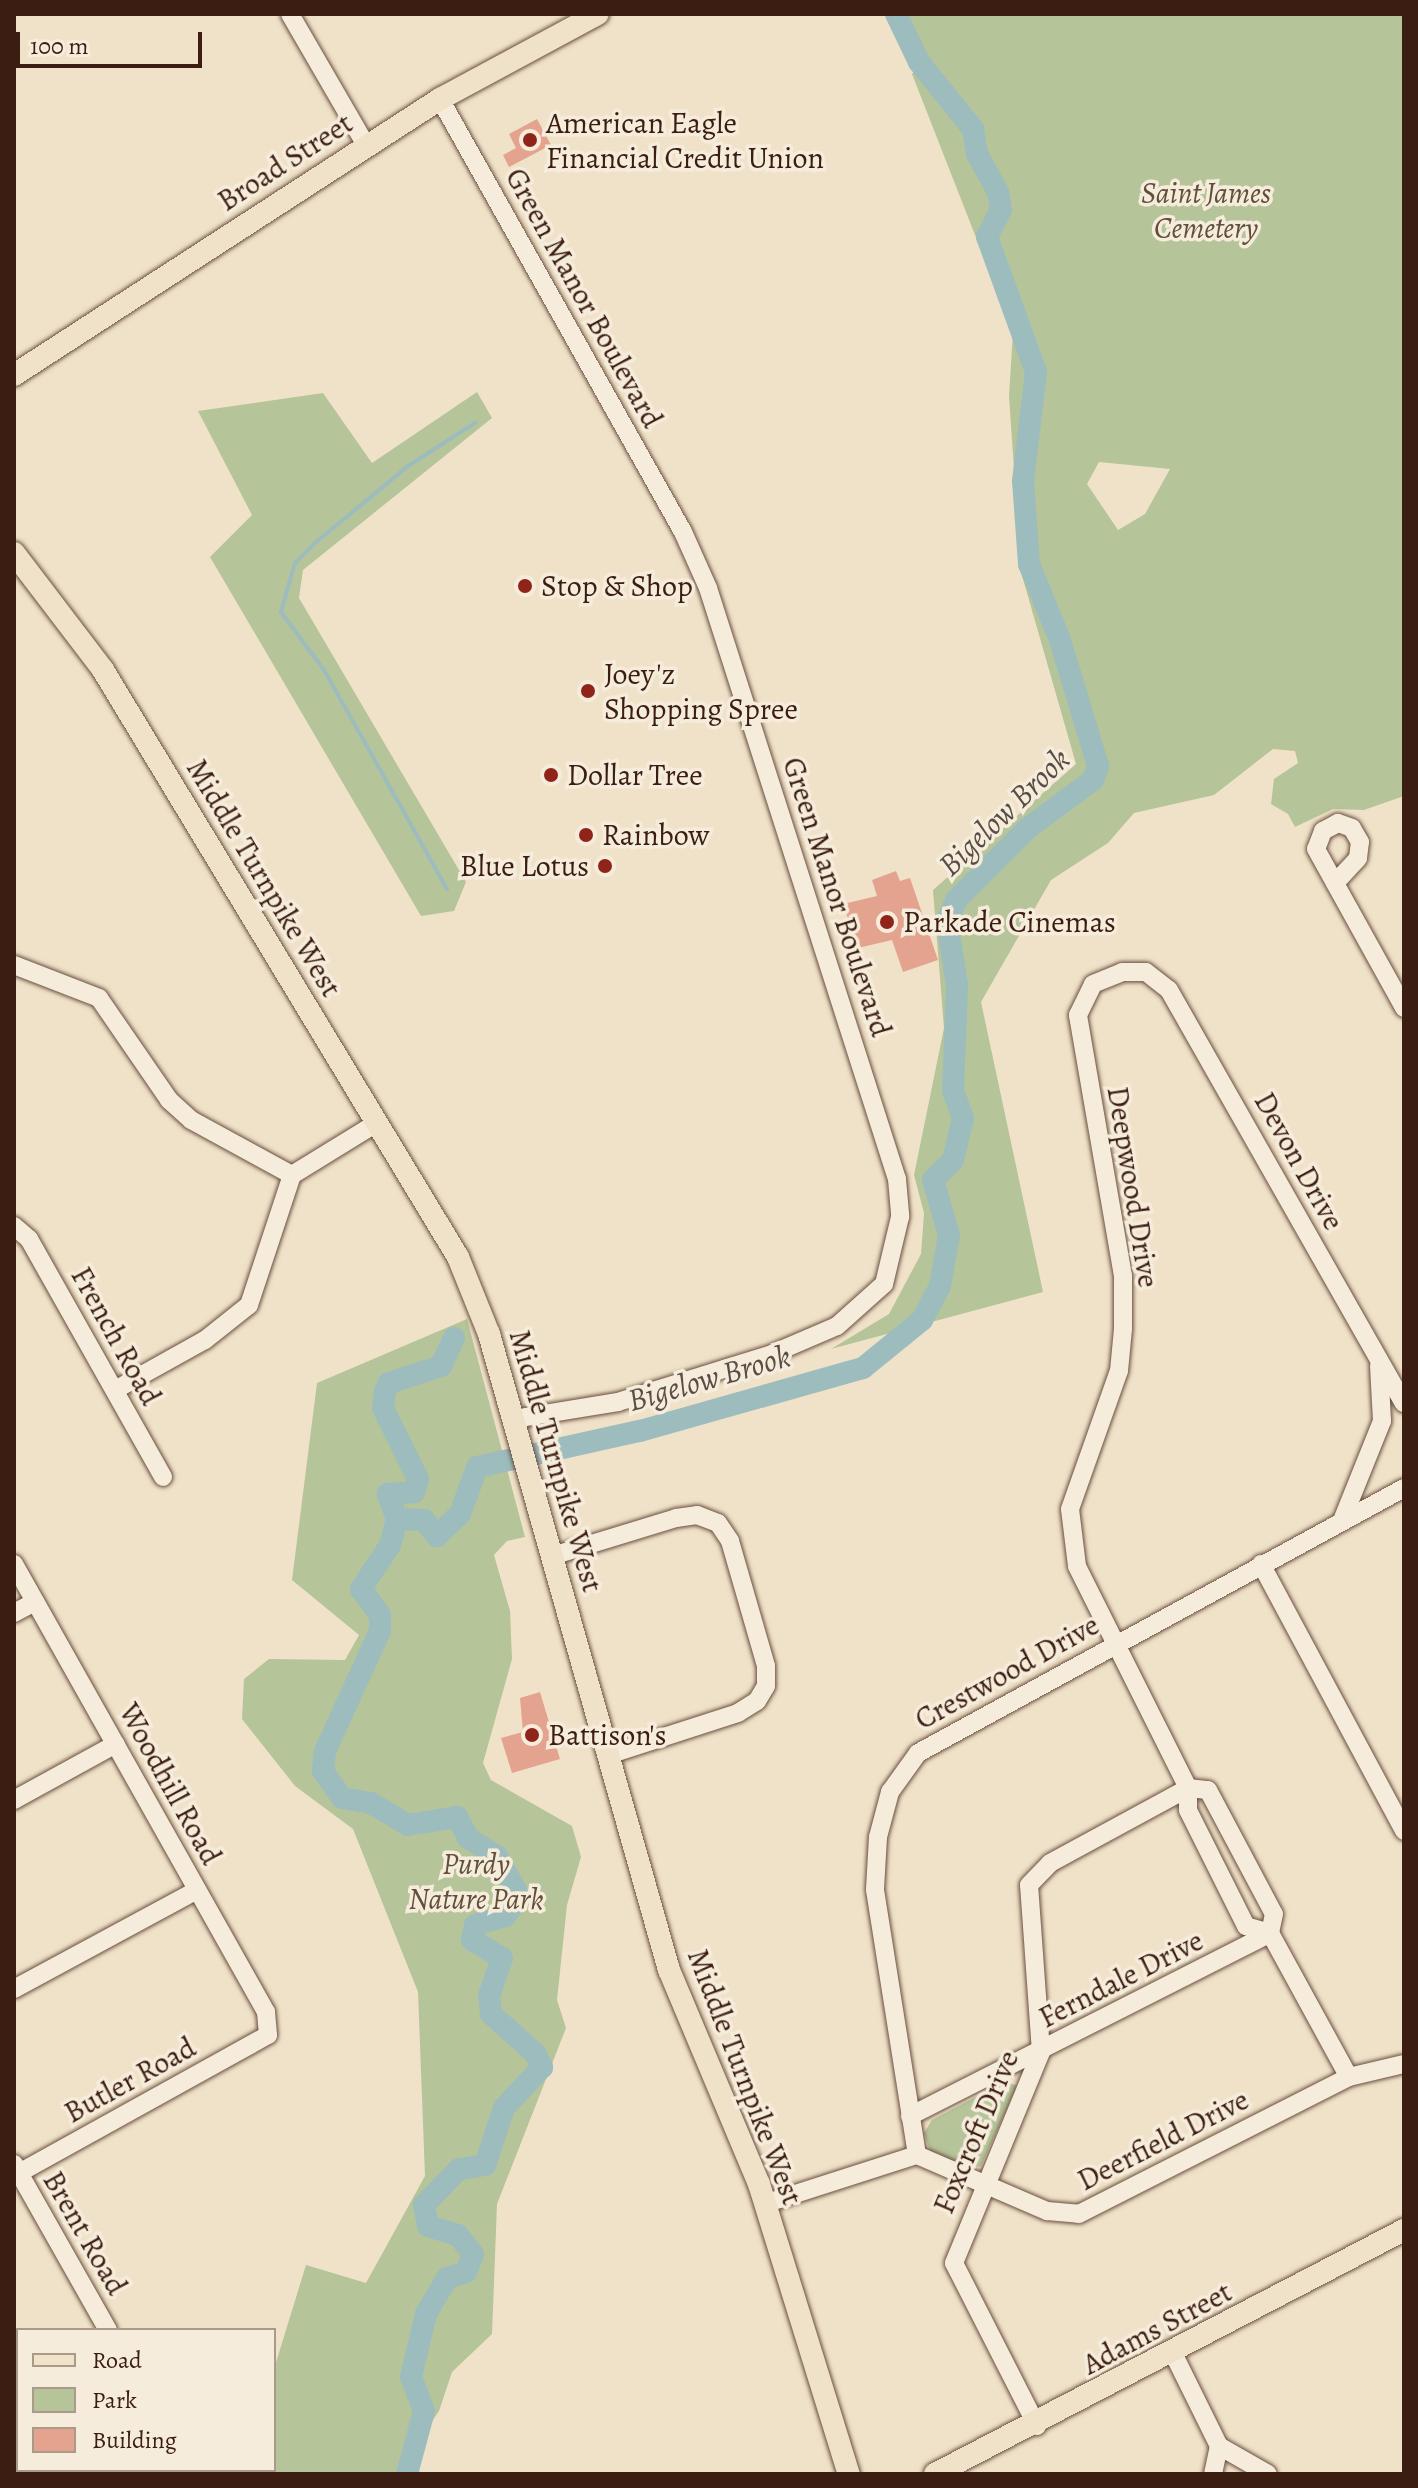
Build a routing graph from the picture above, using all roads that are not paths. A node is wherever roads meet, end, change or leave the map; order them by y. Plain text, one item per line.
1 (290, 14) edge
2 (598, 14) edge
3 (440, 99) junction
4 (366, 145) junction
5 (14, 375) edge
6 (14, 553) edge
7 (1335, 883) dead end
8 (14, 965) edge
9 (1169, 990) joint
10 (1404, 1008) edge
11 (378, 1122) junction
12 (292, 1175) junction
13 (14, 1226) edge
14 (1378, 1361) junction
15 (115, 1390) junction
16 (1404, 1403) edge
17 (514, 1419) junction
18 (163, 1477) dead end
19 (1404, 1488) edge
20 (1343, 1518) junction
21 (552, 1556) junction
22 (14, 1564) edge
23 (1261, 1564) junction
24 (35, 1602) junction
25 (14, 1613) edge
26 (1115, 1643) junction
27 (116, 1744) junction
28 (608, 1755) junction
29 (1188, 1788) junction
30 (14, 1800) edge
31 (1404, 1831) edge
32 (197, 1890) junction
33 (1270, 1933) junction
34 (14, 1989) edge
35 (268, 2035) joint
36 (1041, 2052) junction
37 (1404, 2064) edge
38 (1349, 2077) junction
39 (910, 2116) junction
40 (917, 2155) junction
41 (16, 2169) edge
42 (983, 2185) junction
43 (764, 2204) junction
44 (1404, 2230) edge
45 (107, 2328) edge
46 (1173, 2353) junction
47 (1037, 2426) junction
48 (1219, 2446) junction
49 (849, 2474) edge
50 (935, 2474) edge
51 (1213, 2474) edge
52 (1268, 2474) edge

1 - 4 street
2 - 3 main road, Broad Street
3 - 4 main road, Broad Street
3 - 17 street, Green Manor Boulevard
4 - 5 main road, Broad Street
6 - 11 main road, Middle Turnpike West
7 - 10 street
8 - 12 street
9 - 14 street, Devon Drive
9 - 26 street, Deepwood Drive
11 - 12 street
11 - 17 main road, Middle Turnpike West
12 - 15 street
13 - 15 street, French Road
14 - 16 street, Devon Drive
14 - 20 street, Devon Drive
15 - 18 street, French Road
17 - 21 main road, Middle Turnpike West
19 - 20 street, Crestwood Drive
20 - 23 street, Crestwood Drive
21 - 28 main road, Middle Turnpike West
21 - 28 street
22 - 24 street, Woodhill Road
23 - 26 street, Crestwood Drive
23 - 31 street
24 - 25 street
24 - 27 street, Woodhill Road
26 - 29 street, Deepwood Drive
26 - 39 street, Crestwood Drive
27 - 30 street
27 - 32 street, Woodhill Road
28 - 43 main road, Middle Turnpike West
29 - 33 street, Deepwood Drive
29 - 33 street, Deepwood Drive
29 - 36 street, Foxcroft Drive
32 - 34 street
32 - 35 street, Woodhill Road
33 - 36 street, Ferndale Drive
33 - 38 street, Deepwood Drive
35 - 41 street, Butler Road
36 - 39 street, Ferndale Drive
36 - 42 street, Foxcroft Drive
37 - 38 street, Deerfield Drive
38 - 42 street, Deerfield Drive
39 - 40 street, Crestwood Drive
40 - 42 street, Deerfield Drive
40 - 43 street
41 - 45 street, Brent Road
42 - 47 street, Foxcroft Drive
43 - 49 main road, Middle Turnpike West
44 - 46 main road, Adams Street
46 - 47 main road, Adams Street
46 - 48 street
47 - 50 main road, Adams Street
48 - 51 street
48 - 52 street

